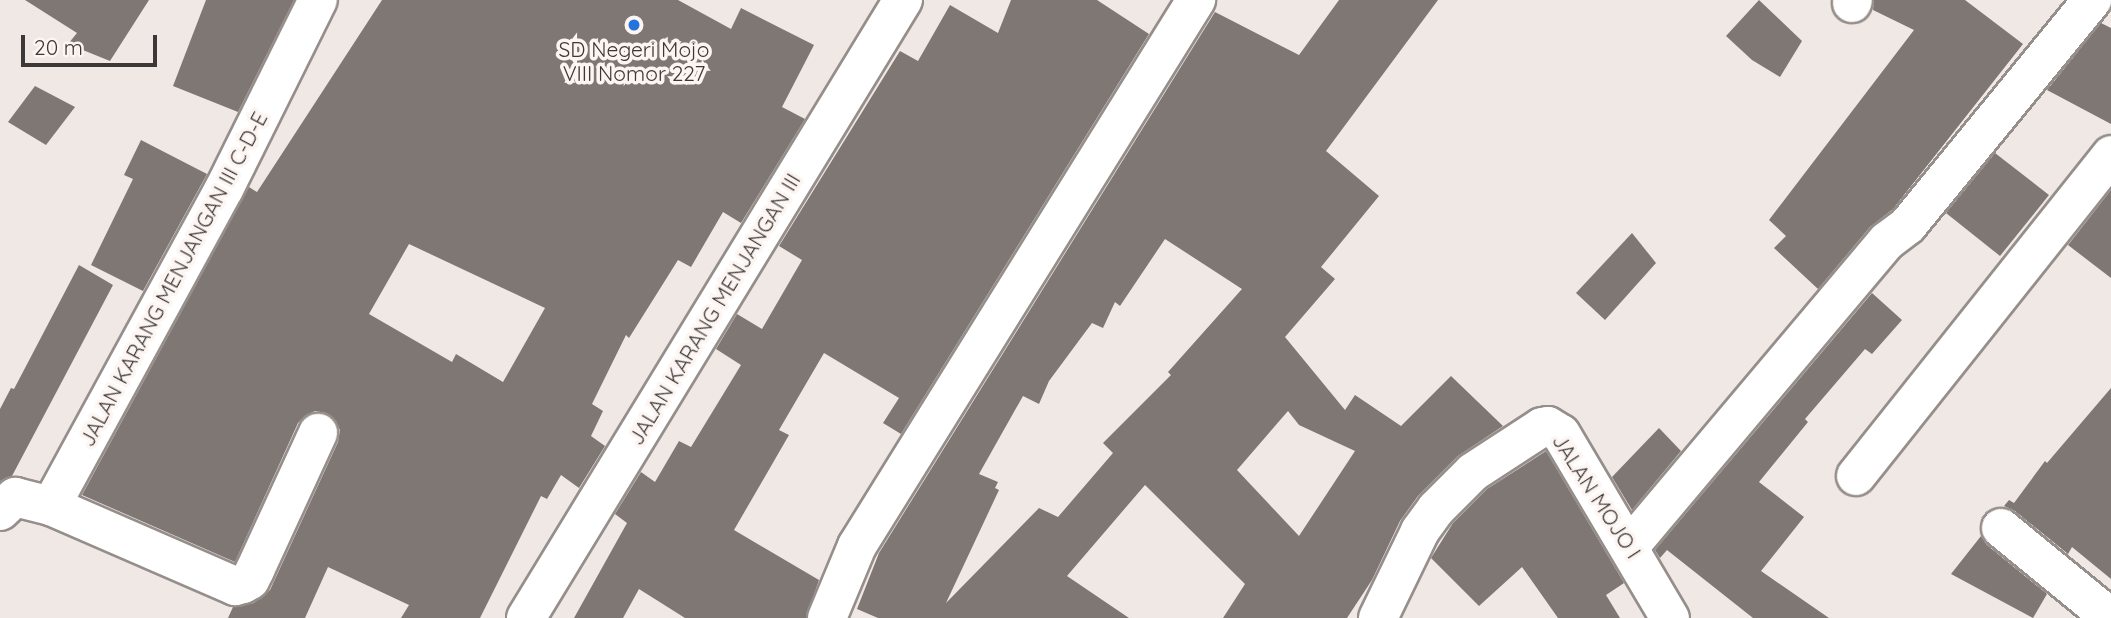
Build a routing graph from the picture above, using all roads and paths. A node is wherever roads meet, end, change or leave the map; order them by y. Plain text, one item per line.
1 (318, 0) edge
2 (903, 0) edge
3 (1196, 0) edge
4 (2092, 0) edge
5 (2111, 155) edge
6 (318, 433) dead end
7 (1856, 476) dead end
8 (51, 506) junction
9 (0, 510) edge
10 (2001, 528) dead end
11 (1630, 546) junction
12 (526, 618) edge
13 (827, 618) edge
14 (1378, 618) edge
15 (1671, 618) edge
16 (2111, 618) edge

1 - 8 street, JALAN KARANG MENJANGAN III C-D-E
2 - 12 street, JALAN KARANG MENJANGAN III
3 - 13 street
4 - 11 street
5 - 7 street
6 - 8 street
8 - 9 street
10 - 16 street
11 - 14 street, JALAN MOJO I
11 - 15 street, JALAN MOJO I

